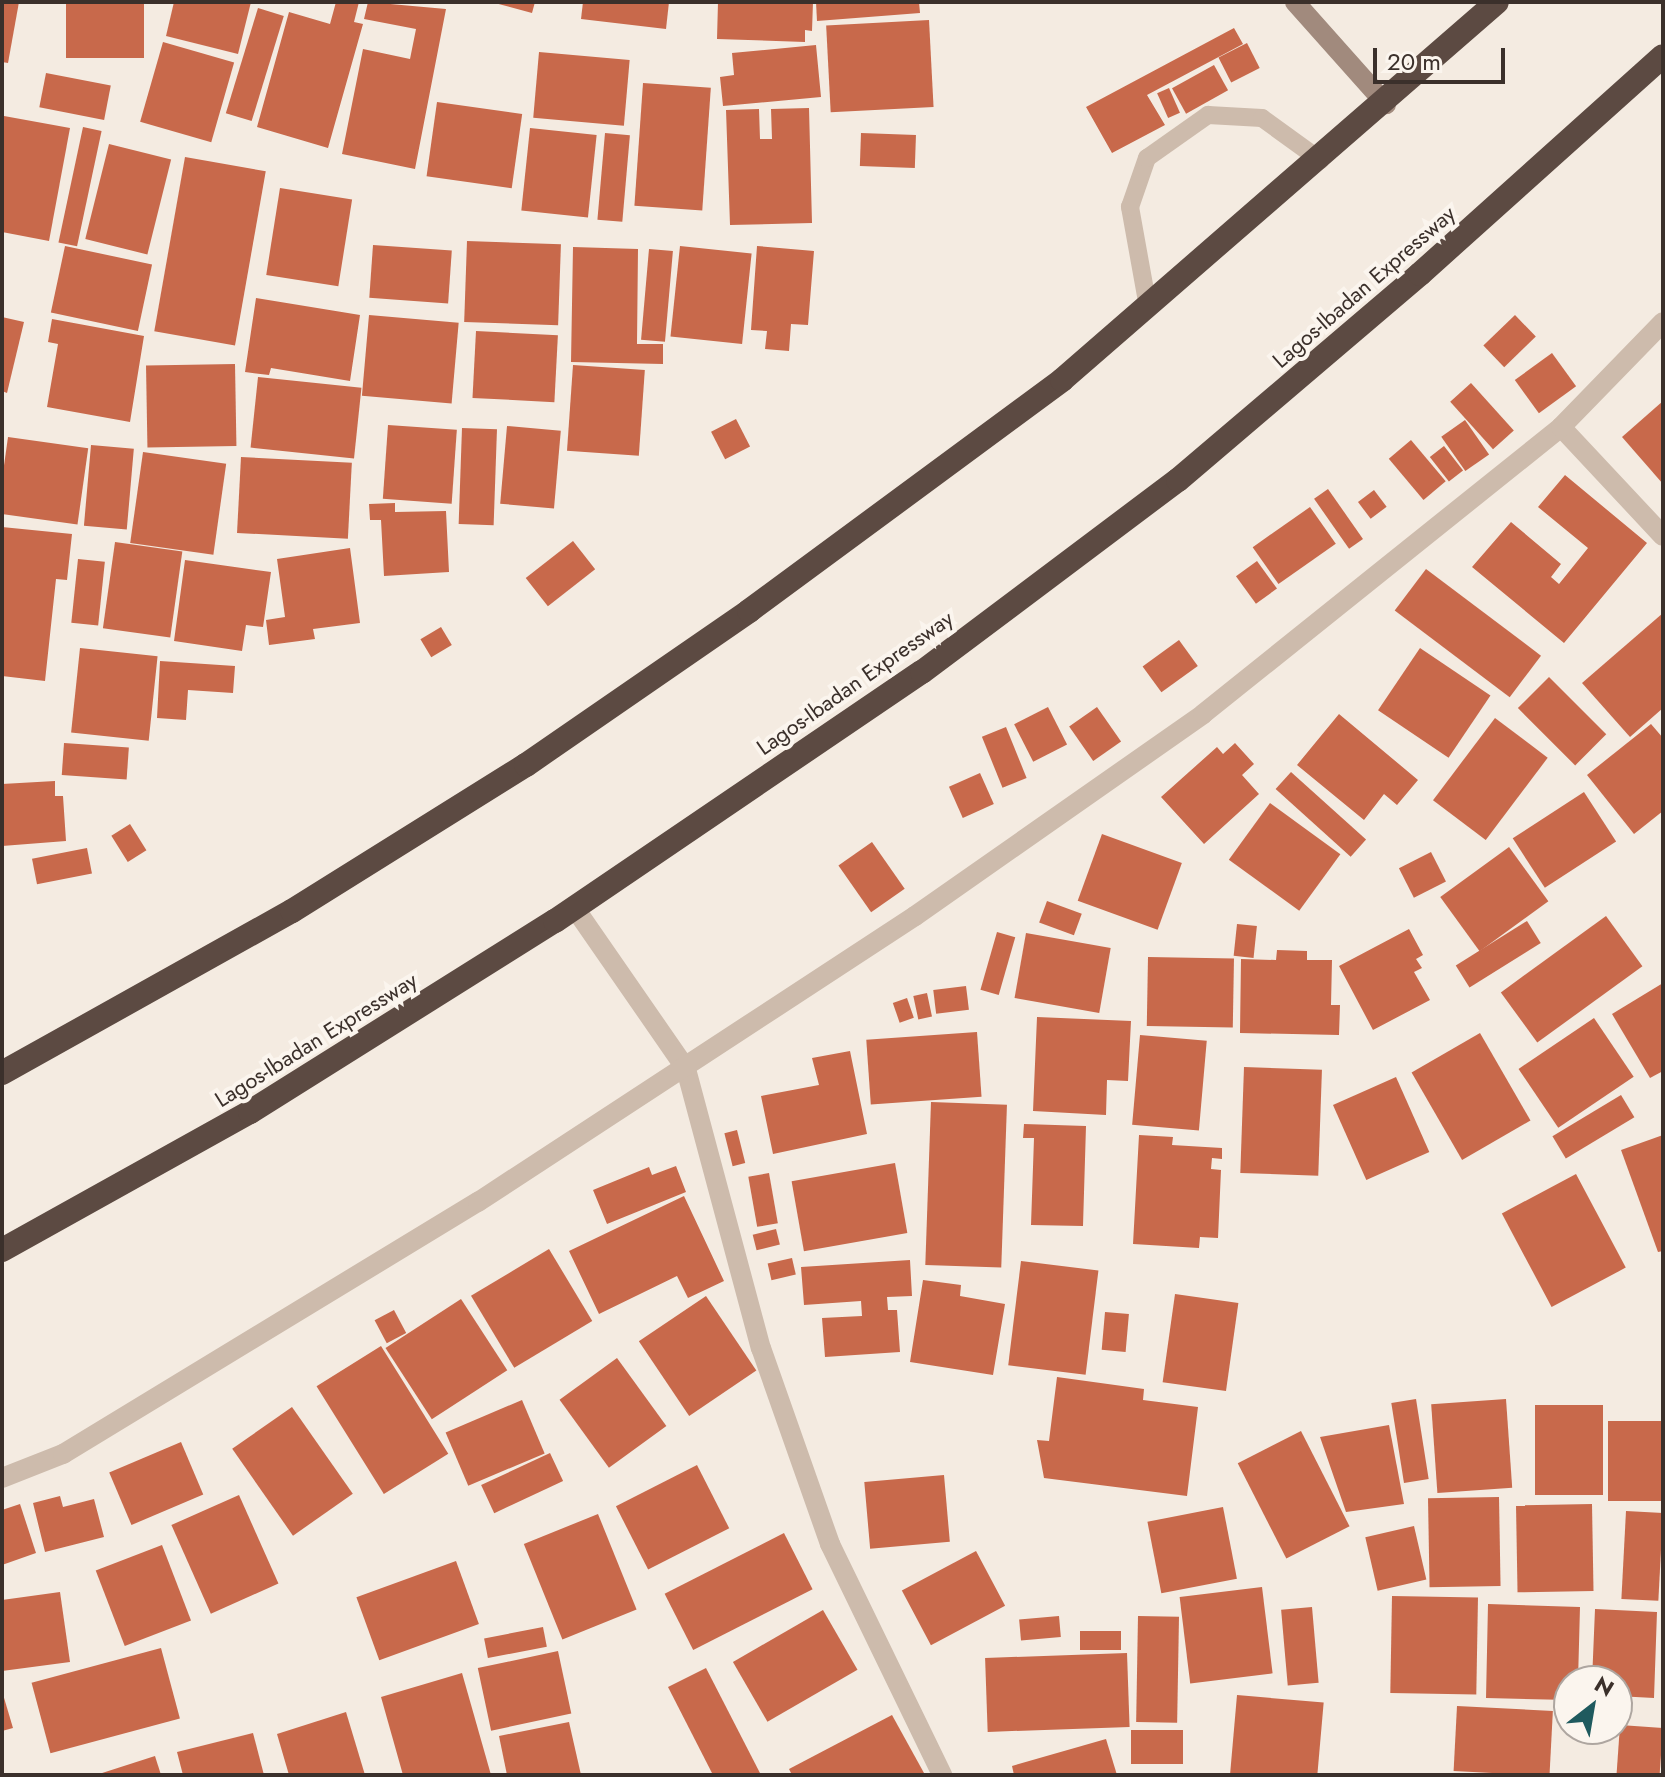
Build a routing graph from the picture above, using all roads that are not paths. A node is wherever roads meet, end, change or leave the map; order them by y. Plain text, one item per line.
1 (1295, 2) edge
2 (1497, 2) edge
3 (1663, 56) edge
4 (1386, 104) junction
5 (1320, 160) junction
6 (1148, 307) junction
7 (1663, 322) edge
8 (1561, 427) junction
9 (1663, 536) edge
10 (574, 907) junction
11 (686, 1069) junction
12 (2, 1073) edge
13 (2, 1250) edge
14 (2, 1478) edge
15 (942, 1775) edge

1 - 4 street
2 - 4 highway
3 - 10 highway, Lagos-Ibadan Expressway
4 - 5 highway
5 - 6 highway
5 - 6 lane
6 - 12 highway
7 - 8 street
8 - 9 street
8 - 11 street
10 - 11 street
10 - 13 highway, Lagos-Ibadan Expressway
11 - 14 street
11 - 15 street

